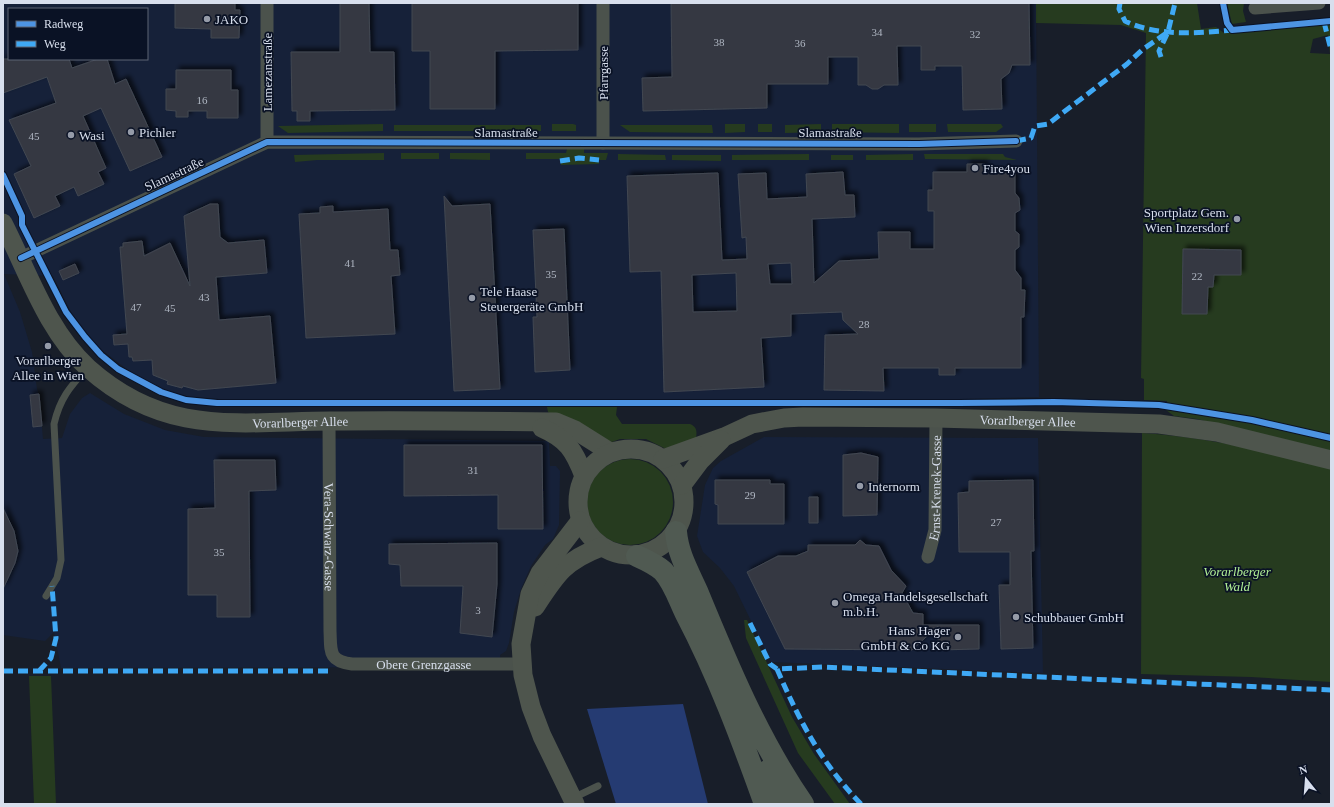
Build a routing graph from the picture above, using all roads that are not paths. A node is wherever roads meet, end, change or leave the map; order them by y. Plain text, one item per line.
1 (267, 3) edge
2 (603, 3) edge
3 (1319, 3) edge
4 (1255, 8) dead end
5 (1016, 141) dead end
6 (268, 142) junction
7 (603, 143) junction
8 (3, 223) edge
9 (21, 258) junction
10 (88, 368) junction
11 (936, 418) junction
12 (329, 421) junction
13 (527, 422) junction
14 (724, 437) junction
15 (610, 452) junction
16 (664, 459) junction
17 (1331, 460) edge
18 (584, 476) junction
19 (682, 485) junction
20 (580, 521) junction
21 (676, 532) junction
22 (601, 547) junction
23 (637, 556) junction
24 (928, 557) dead end
25 (46, 596) dead end
26 (526, 619) junction
27 (331, 653) joint
28 (521, 664) junction
29 (745, 703) junction
30 (751, 765) junction
31 (598, 786) dead end
32 (574, 801) edge
33 (758, 804) edge
34 (766, 804) edge
35 (782, 804) edge
36 (803, 804) edge

1 - 6 street, Lamezanstraße
2 - 7 street, Pfarrgasse
3 - 4 street
5 - 7 street, Slamastraße
6 - 7 street, Slamastraße
6 - 9 street, Slamastraße
8 - 9 main road, Vorarlberger Allee
9 - 10 main road, Vorarlberger Allee
10 - 12 main road, Vorarlberger Allee
10 - 25 lane
11 - 14 main road, Vorarlberger Allee
11 - 17 main road, Vorarlberger Allee
11 - 24 street, Ernst-Krenek-Gasse
12 - 13 main road, Vorarlberger Allee
12 - 27 street, Vera-Schwarz-Gasse
13 - 15 main road, Vorarlberger Allee
13 - 18 main road, Vorarlberger Allee
14 - 16 main road, Vorarlberger Allee
14 - 19 main road, Vorarlberger Allee
15 - 16 main road
15 - 18 main road
16 - 19 main road
18 - 20 main road
19 - 21 main road
20 - 22 main road
20 - 26 main road
21 - 23 main road
21 - 29 highway
22 - 23 main road
22 - 26 main road
23 - 30 highway
26 - 28 main road
27 - 28 street, Obere Grenzgasse
28 - 32 main road
29 - 35 highway
29 - 36 highway
30 - 33 highway
30 - 34 highway
31 - 32 lane

